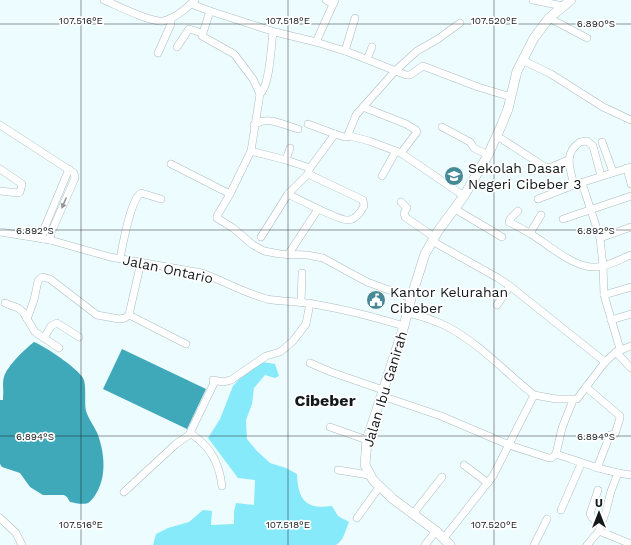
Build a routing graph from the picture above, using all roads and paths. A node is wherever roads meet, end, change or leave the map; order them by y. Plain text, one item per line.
1 (104, 0) edge
2 (326, 0) edge
3 (536, 0) edge
4 (571, 0) edge
5 (114, 2) edge
6 (193, 2) edge
7 (334, 2) edge
8 (563, 6) junction
9 (210, 11) junction
10 (171, 18) junction
11 (355, 18) dead end
12 (549, 18) junction
13 (460, 23) dead end
14 (273, 32) junction
15 (202, 34) junction
16 (587, 38) dead end
17 (316, 42) junction
18 (177, 47) dead end
19 (372, 47) dead end
20 (345, 51) junction
21 (158, 53) dead end
22 (367, 59) junction
23 (522, 60) junction
24 (395, 71) junction
25 (260, 94) junction
26 (511, 97) junction
27 (363, 106) junction
28 (631, 120) edge
29 (308, 124) dead end
30 (0, 125) edge
31 (254, 125) junction
32 (442, 127) dead end
33 (298, 129) dead end
34 (335, 134) junction
35 (497, 136) junction
36 (348, 137) junction
37 (602, 142) dead end
38 (290, 148) dead end
39 (251, 151) junction
40 (399, 152) junction
41 (488, 155) junction
42 (286, 160) junction
43 (568, 160) junction
44 (172, 164) dead end
45 (629, 168) edge
46 (0, 169) edge
47 (309, 171) junction
48 (613, 172) junction
49 (382, 176) dead end
50 (601, 176) junction
51 (582, 183) junction
52 (631, 184) edge
53 (574, 185) junction
54 (0, 191) edge
55 (230, 194) junction
56 (288, 194) junction
57 (464, 196) junction
58 (631, 196) edge
59 (161, 199) dead end
60 (538, 199) dead end
61 (401, 202) dead end
62 (318, 209) junction
63 (455, 209) junction
64 (591, 210) junction
65 (518, 211) dead end
66 (541, 215) dead end
67 (563, 219) dead end
68 (631, 227) edge
69 (0, 232) edge
70 (530, 233) junction
71 (261, 237) dead end
72 (502, 237) dead end
73 (600, 238) junction
74 (46, 239) junction
75 (433, 239) junction
76 (288, 255) junction
77 (631, 255) edge
78 (120, 258) junction
79 (141, 262) junction
80 (603, 266) junction
81 (302, 273) dead end
82 (510, 286) junction
83 (631, 287) edge
84 (604, 295) junction
85 (411, 298) junction
86 (5, 303) dead end
87 (301, 303) junction
88 (310, 303) junction
89 (497, 305) dead end
90 (408, 313) junction
91 (631, 314) edge
92 (128, 315) junction
93 (26, 319) junction
94 (611, 320) junction
95 (404, 326) junction
96 (79, 337) dead end
97 (44, 338) junction
98 (186, 344) dead end
99 (631, 346) edge
100 (59, 348) dead end
101 (618, 350) junction
102 (605, 362) junction
103 (310, 363) dead end
104 (631, 368) edge
105 (586, 387) junction
106 (383, 393) junction
107 (534, 395) junction
108 (574, 400) junction
109 (330, 428) dead end
110 (190, 432) junction
111 (367, 440) junction
112 (509, 445) junction
113 (556, 454) junction
114 (581, 464) junction
115 (464, 465) dead end
116 (597, 468) junction
117 (338, 470) dead end
118 (618, 473) junction
119 (370, 475) junction
120 (631, 475) edge
121 (442, 477) dead end
122 (488, 483) junction
123 (222, 486) dead end
124 (380, 486) junction
125 (598, 490) dead end
126 (124, 492) dead end
127 (561, 510) dead end
128 (413, 514) junction
129 (0, 518) edge
130 (357, 518) dead end
131 (547, 519) dead end
132 (600, 527) junction
133 (436, 531) junction
134 (444, 538) junction
135 (631, 544) edge
136 (22, 545) edge
137 (425, 545) edge
138 (450, 545) edge
139 (534, 545) edge
140 (587, 545) edge

1 - 5 street
2 - 7 street
3 - 8 street
4 - 8 main road, Jalan Ibu Ganirah
5 - 10 street
6 - 9 street
6 - 10 street
7 - 17 street
8 - 12 main road, Jalan Ibu Ganirah
9 - 14 street
9 - 15 street
10 - 21 street
11 - 20 street
12 - 16 street
12 - 23 main road, Jalan Ibu Ganirah
13 - 24 street
14 - 17 street
14 - 25 street
15 - 18 street
15 - 25 street
17 - 20 street
19 - 22 street
20 - 22 street
22 - 24 street
23 - 26 main road, Jalan Ibu Ganirah
23 - 28 street
24 - 26 street
24 - 27 street
25 - 31 street
26 - 35 main road, Jalan Ibu Ganirah
27 - 36 street
27 - 40 street
29 - 34 street
30 - 74 street
31 - 33 street
31 - 39 street
32 - 41 street
34 - 36 street
34 - 47 street
35 - 41 main road, Jalan Ibu Ganirah
35 - 43 street
36 - 40 street
37 - 48 street
38 - 42 street
39 - 42 street
39 - 55 street
40 - 49 street
40 - 57 street
41 - 57 main road, Jalan Ibu Ganirah
42 - 47 street
43 - 50 street
43 - 53 street
44 - 55 street
45 - 48 street
45 - 52 street
46 - 54 street
47 - 56 street
47 - 62 street
48 - 50 street
50 - 51 street
51 - 53 street
51 - 64 street
53 - 60 street
55 - 76 street
56 - 62 street
56 - 71 street
57 - 63 main road, Jalan Ibu Ganirah
58 - 64 street
59 - 78 street
61 - 75 street
62 - 76 street
63 - 72 street
63 - 75 main road, Jalan Ibu Ganirah
64 - 67 street
64 - 73 street
65 - 70 street
66 - 70 street
68 - 73 street
69 - 74 street, Jalan Ontario
70 - 80 street
73 - 80 street
74 - 78 street, Jalan Ontario
75 - 82 street
75 - 85 main road, Jalan Ibu Ganirah
76 - 85 street
77 - 80 street
78 - 79 street, Jalan Ontario
79 - 87 street, Jalan Ontario
79 - 92 street
80 - 84 street
81 - 87 street
82 - 89 street
82 - 102 street
83 - 84 street
84 - 94 street
85 - 90 main road, Jalan Ibu Ganirah
86 - 93 street
87 - 88 street, Jalan Ontario
88 - 95 street, Jalan Ontario
88 - 110 street
90 - 95 main road, Jalan Ibu Ganirah
90 - 107 street
91 - 94 street
92 - 93 street
92 - 98 street
93 - 97 street
94 - 101 street
95 - 106 main road, Jalan Ibu Ganirah
96 - 97 street
97 - 100 street
99 - 101 street
101 - 102 street
101 - 104 street
102 - 105 street
103 - 106 street
105 - 108 street
105 - 116 street
106 - 111 main road, Jalan Ibu Ganirah
106 - 112 street
107 - 108 street
107 - 112 street
108 - 113 street
109 - 111 street
110 - 123 street
110 - 126 street
111 - 119 main road, Jalan Ibu Ganirah
112 - 113 street
112 - 122 street
113 - 114 street
114 - 116 street
114 - 127 street
115 - 122 street
116 - 118 street
117 - 119 street
118 - 120 street
118 - 132 street
119 - 124 main road, Jalan Ibu Ganirah
121 - 128 street
122 - 134 street
124 - 128 main road, Jalan Ibu Ganirah
124 - 130 street
125 - 132 street
128 - 133 main road, Jalan Ibu Ganirah
129 - 136 street
131 - 139 street
132 - 135 street
132 - 140 street
133 - 134 main road, Jalan Ibu Ganirah
133 - 137 street
134 - 138 main road, Jalan Ibu Ganirah

